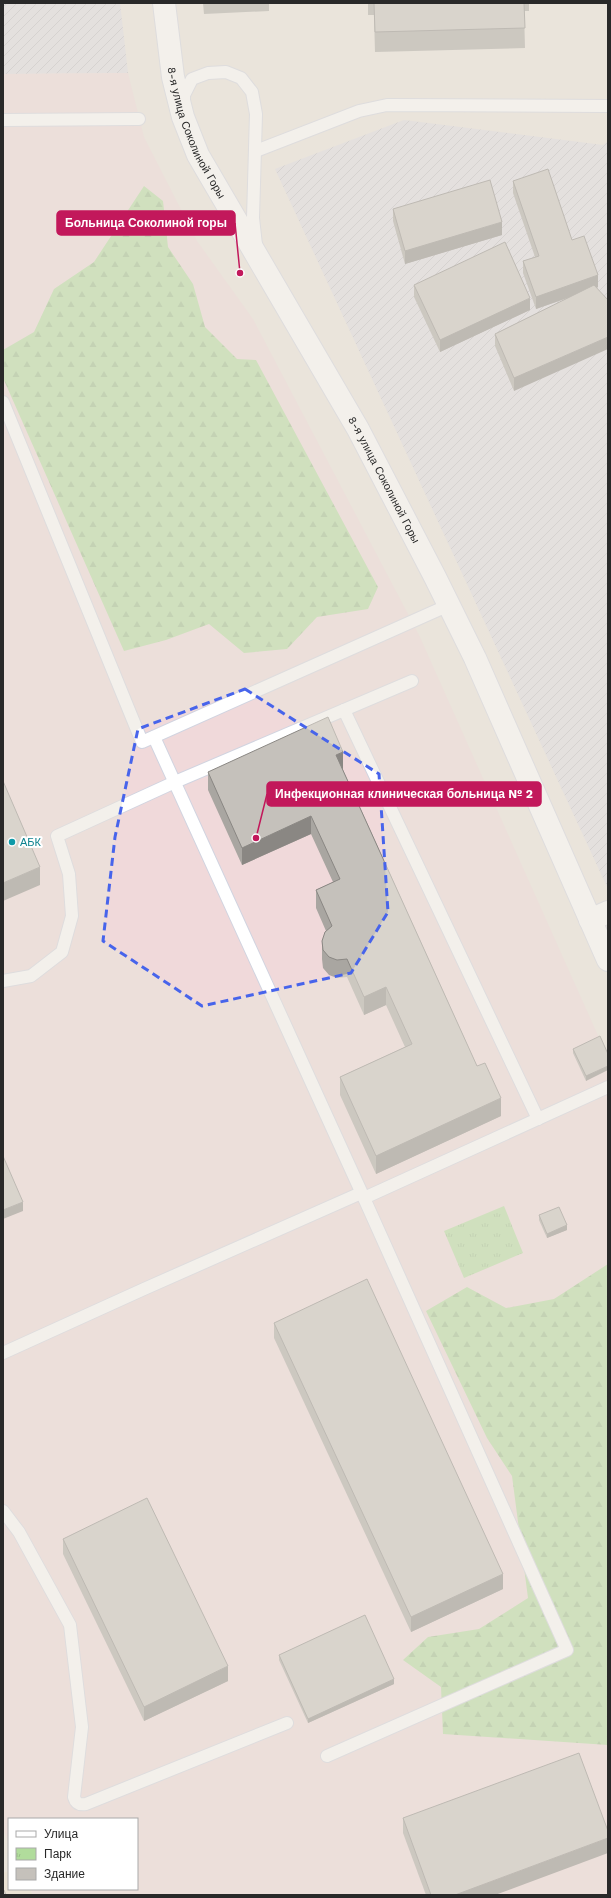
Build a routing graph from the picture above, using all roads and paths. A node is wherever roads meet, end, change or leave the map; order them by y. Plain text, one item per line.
1 (164, 3) edge
2 (608, 106) edge
3 (183, 117) junction
4 (139, 119) dead end
5 (3, 122) edge
6 (256, 151) junction
7 (263, 267) junction
8 (3, 402) edge
9 (448, 605) junction
10 (412, 681) dead end
11 (344, 710) junction
12 (154, 737) junction
13 (175, 782) junction
14 (599, 916) edge
15 (608, 960) edge
16 (3, 981) edge
17 (608, 1087) edge
18 (538, 1119) junction
19 (363, 1196) junction
20 (3, 1354) edge
21 (3, 1510) edge
22 (287, 1723) dead end
23 (327, 1756) dead end

1 - 3 street, 8-я улица Соколиной Горы
2 - 6 lane
3 - 6 lane
3 - 7 street, 8-я улица Соколиной Горы
4 - 5 lane
6 - 7 lane
7 - 9 street, 8-я улица Соколиной Горы
8 - 12 lane
9 - 12 lane
9 - 14 street, 8-я улица Соколиной Горы
10 - 11 lane
11 - 13 lane
11 - 18 lane
12 - 13 lane
13 - 16 lane
13 - 19 lane
14 - 15 street, 8-я улица Соколиной Горы
17 - 18 lane
18 - 19 lane
19 - 20 lane
19 - 23 lane
21 - 22 lane

